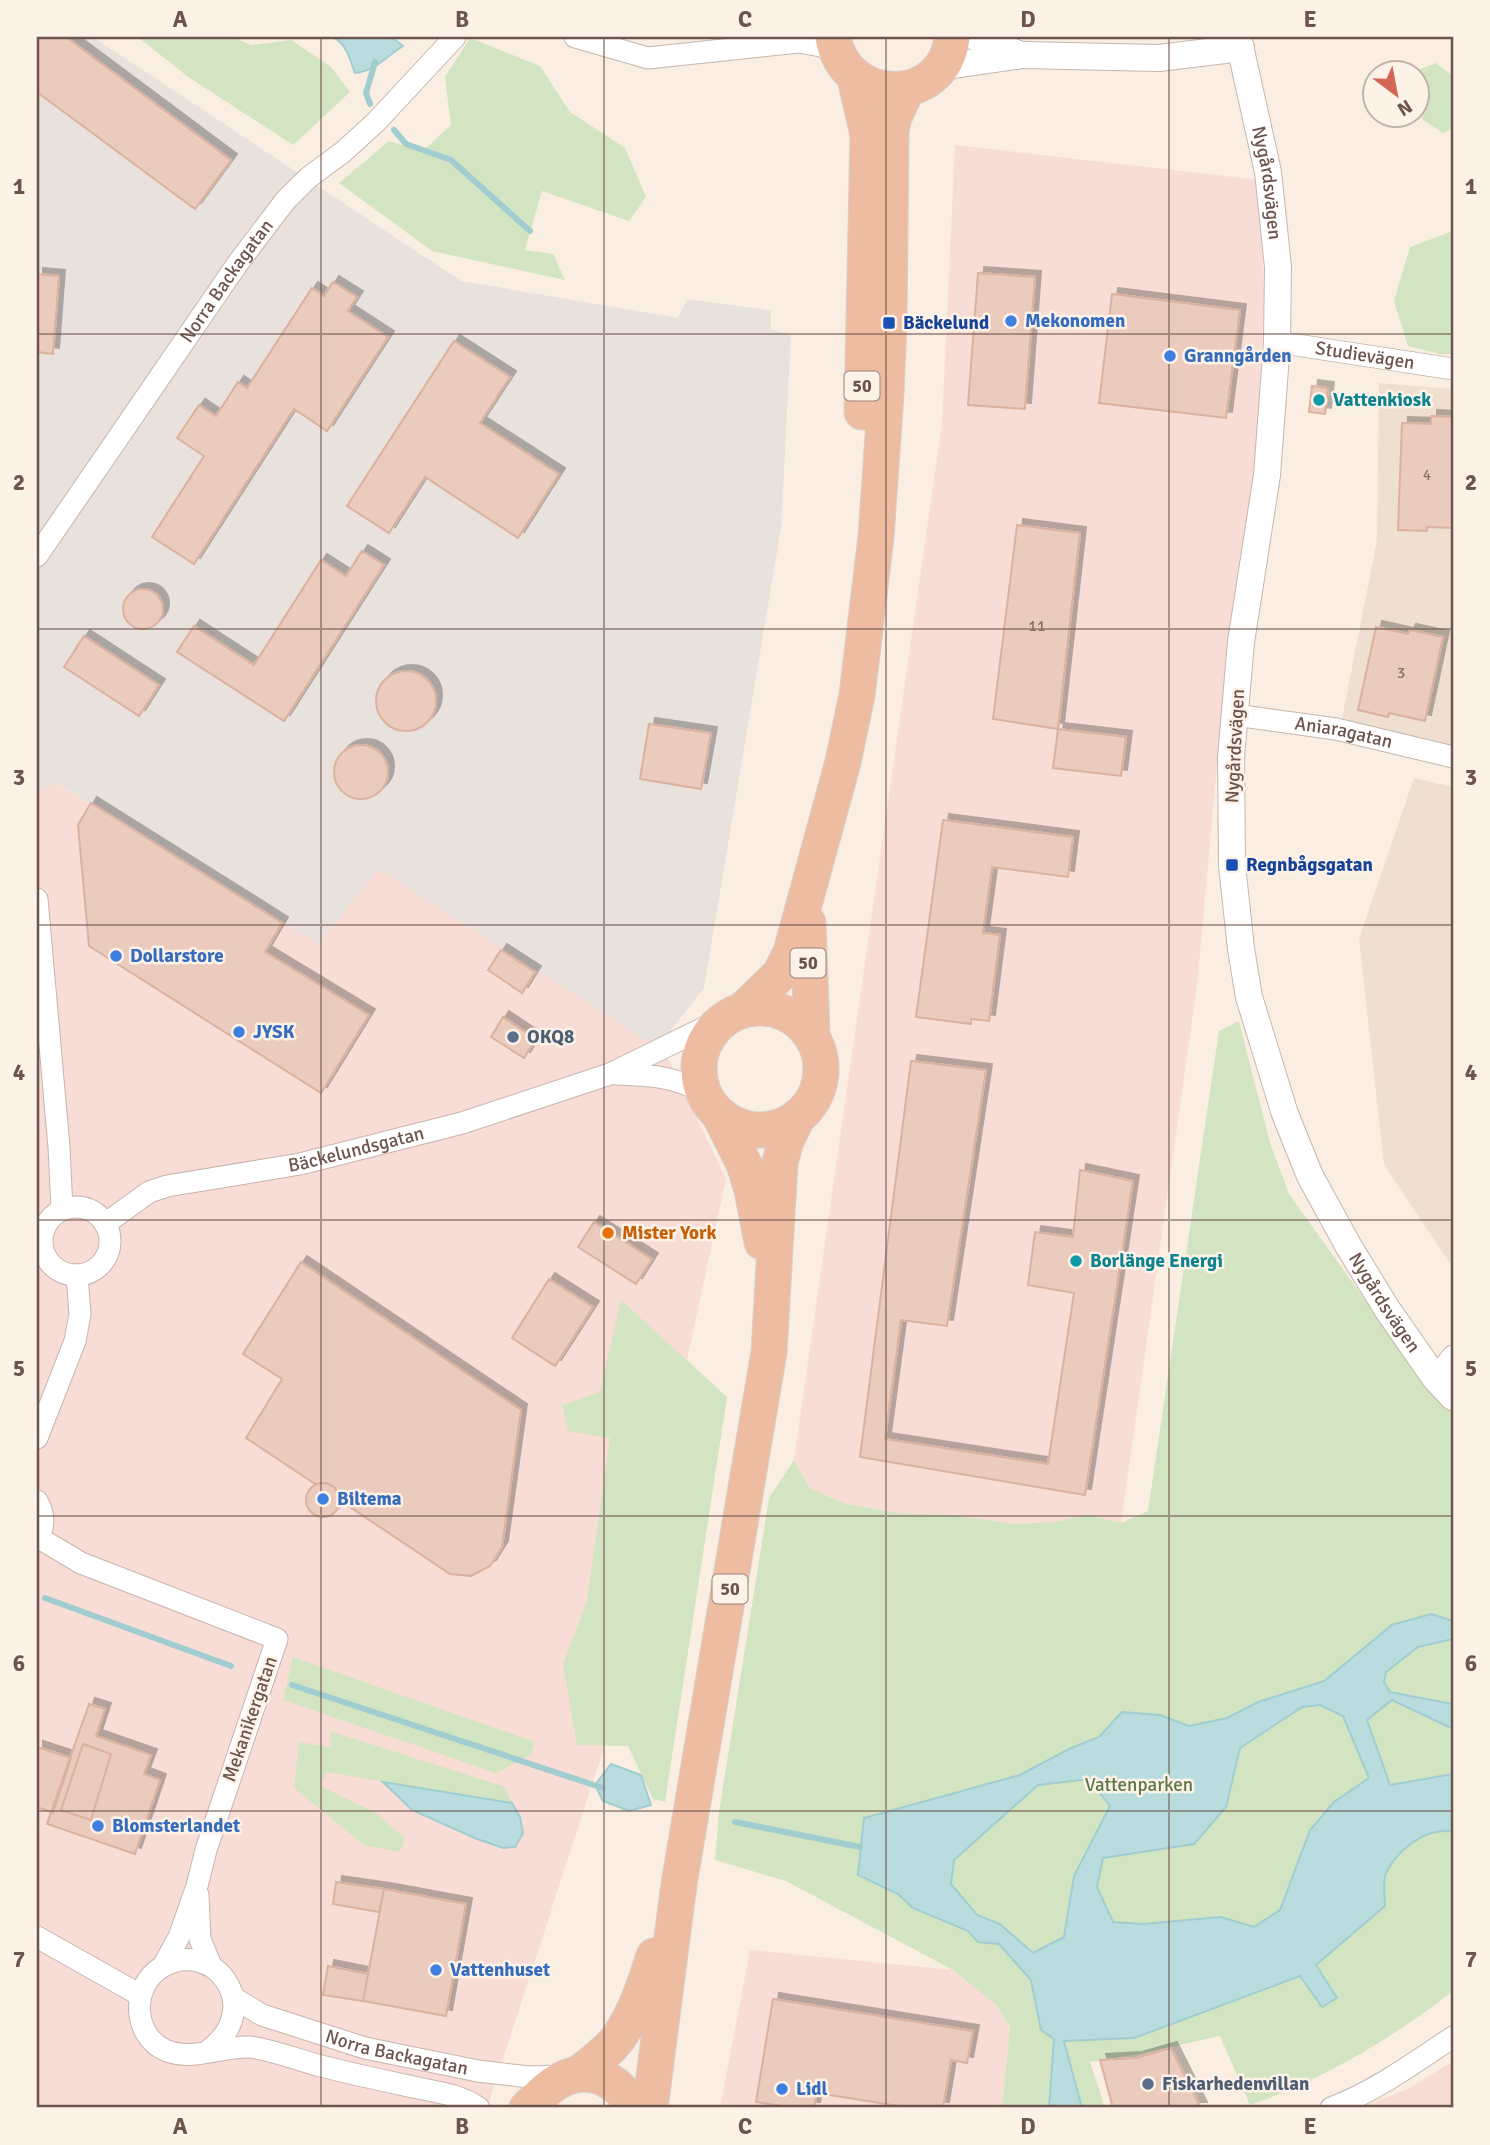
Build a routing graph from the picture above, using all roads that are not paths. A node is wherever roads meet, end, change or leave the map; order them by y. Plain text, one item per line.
1 (455, 37) edge
2 (575, 37) edge
3 (762, 37) edge
4 (975, 37) edge
5 (1239, 42) edge
6 (734, 48) junction
7 (946, 52) edge
8 (1023, 55) junction
9 (842, 56) edge
10 (907, 89) junction
11 (1277, 342) junction
12 (1453, 369) edge
13 (37, 556) edge
14 (857, 695) junction
15 (1235, 715) junction
16 (1453, 757) edge
17 (808, 892) junction
18 (37, 900) edge
19 (735, 1013) junction
20 (811, 1035) junction
21 (610, 1074) junction
22 (711, 1103) junction
23 (797, 1118) junction
24 (62, 1210) junction
25 (106, 1224) junction
26 (77, 1275) junction
27 (771, 1293) junction
28 (1453, 1356) edge
29 (1444, 1387) edge
30 (37, 1438) edge
31 (37, 1501) edge
32 (38, 1539) edge
33 (679, 1884) junction
34 (197, 1886) junction
35 (37, 1937) edge
36 (163, 1966) junction
37 (211, 1966) junction
38 (140, 1995) junction
39 (234, 1998) junction
40 (1453, 2037) edge
41 (208, 2051) junction
42 (574, 2075) junction
43 (480, 2108) edge
44 (527, 2108) edge
45 (633, 2108) edge
46 (650, 2108) edge
47 (1331, 2108) edge

1 - 13 street, Norra Backagatan
2 - 6 street
3 - 6 street
4 - 8 street, Nygårdsvägen
5 - 8 street, Nygårdsvägen
5 - 11 street, Nygårdsvägen
6 - 9 street
7 - 8 street, Nygårdsvägen
7 - 10 highway
9 - 10 highway
9 - 14 highway, 50
10 - 14 highway, 50
11 - 12 street, Studievägen
11 - 15 street, Nygårdsvägen
14 - 17 highway, 50
15 - 16 street, Aniaragatan
15 - 29 street, Nygårdsvägen
17 - 19 highway, 50
17 - 20 highway, 50
18 - 24 street
19 - 20 highway
19 - 21 street, Bäckelundsgatan
19 - 22 highway
20 - 23 highway
21 - 22 street, Bäckelundsgatan
21 - 25 street, Bäckelundsgatan
22 - 23 highway
22 - 27 highway, 50
23 - 27 highway, 50
24 - 25 street
24 - 26 street
25 - 26 street
26 - 30 street
27 - 33 highway, 50
28 - 29 street
31 - 32 street
32 - 34 street, Mekanikergatan
33 - 42 highway, 50
33 - 46 highway, 50
34 - 36 street, Mekanikergatan
34 - 37 street, Mekanikergatan
35 - 38 street
36 - 37 street
36 - 38 street
37 - 39 street
38 - 41 street
39 - 41 street
39 - 42 street, Norra Backagatan
40 - 47 street
41 - 43 street, Norra Backagatan
42 - 44 highway
42 - 45 highway

